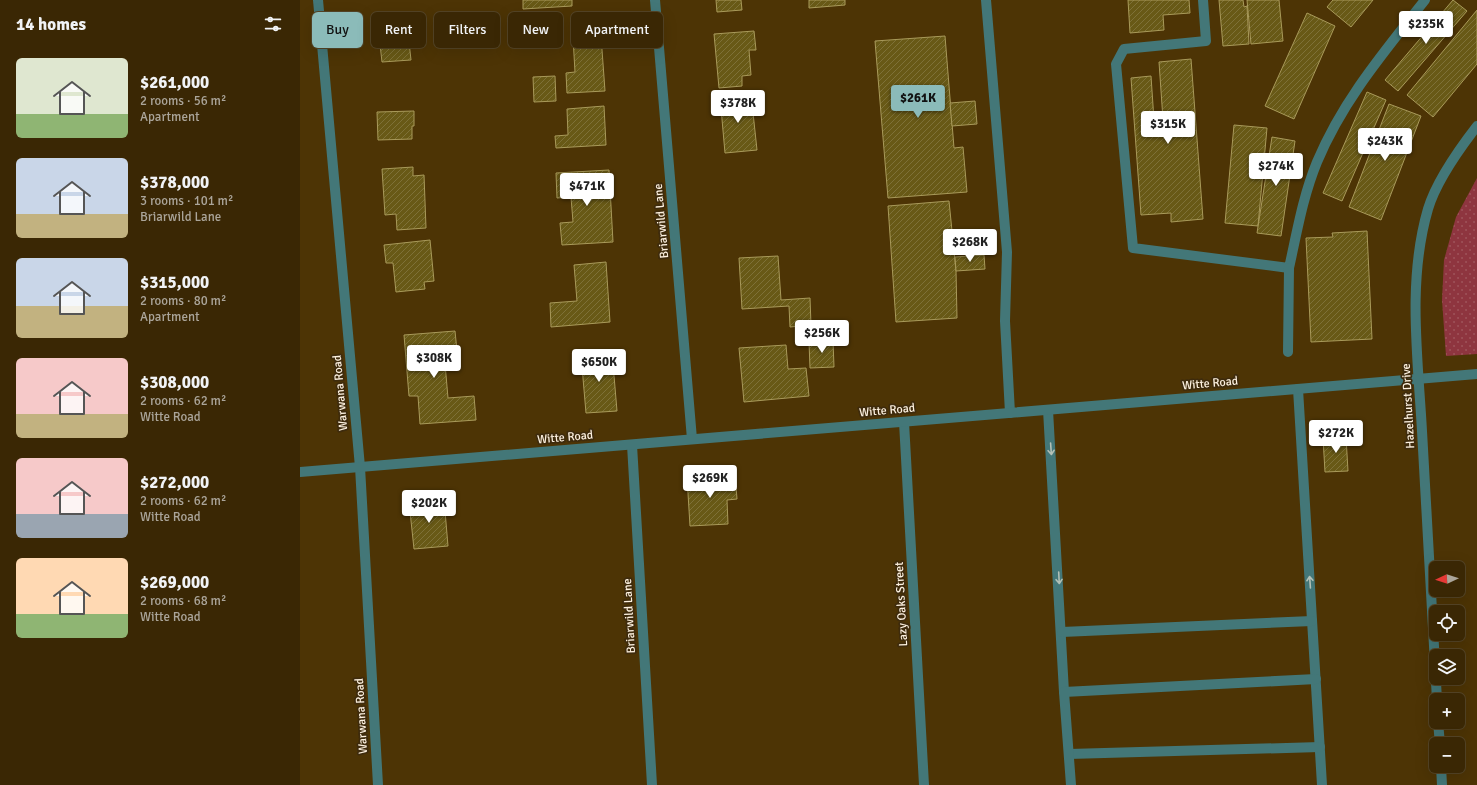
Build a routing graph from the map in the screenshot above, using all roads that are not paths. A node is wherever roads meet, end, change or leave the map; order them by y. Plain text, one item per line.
1 (318, 0) edge
2 (655, 0) edge
3 (986, 0) edge
4 (1203, 0) edge
5 (1425, 0) edge
6 (1477, 126) edge
7 (1289, 268) junction
8 (1288, 352) dead end
9 (1477, 374) edge
10 (1419, 379) junction
11 (1298, 389) junction
12 (1048, 410) junction
13 (1010, 413) junction
14 (904, 422) junction
15 (692, 440) junction
16 (632, 444) junction
17 (360, 467) junction
18 (300, 472) edge
19 (1312, 621) junction
20 (1062, 632) junction
21 (1316, 679) junction
22 (1064, 692) junction
23 (1437, 693) edge
24 (1320, 747) junction
25 (1069, 754) junction
26 (1441, 773) edge
27 (378, 785) edge
28 (652, 785) edge
29 (924, 785) edge
30 (1071, 785) edge
31 (1322, 785) edge
32 (1442, 785) edge

1 - 17 street, Warwana Road
2 - 15 street, Briarwild Lane
3 - 13 street
4 - 7 street
5 - 7 street
6 - 10 street, Hazelhurst Drive
7 - 8 street
9 - 10 street, Witte Road
10 - 11 street, Witte Road
10 - 23 street, Hazelhurst Drive
11 - 12 street, Witte Road
19 -> 11 street
12 - 13 street, Witte Road
12 -> 20 street
13 - 14 street, Witte Road
14 - 15 street, Witte Road
14 - 29 street, Lazy Oaks Street
15 - 16 street, Witte Road
16 - 17 street, Witte Road
16 - 28 street, Briarwild Lane
17 - 18 street, Witte Road
17 - 27 street, Warwana Road
19 - 20 street
19 - 21 street
20 - 22 street
21 - 22 street
21 - 24 street
22 - 25 street
24 - 25 street
24 - 31 street
25 - 30 street
26 - 32 street

